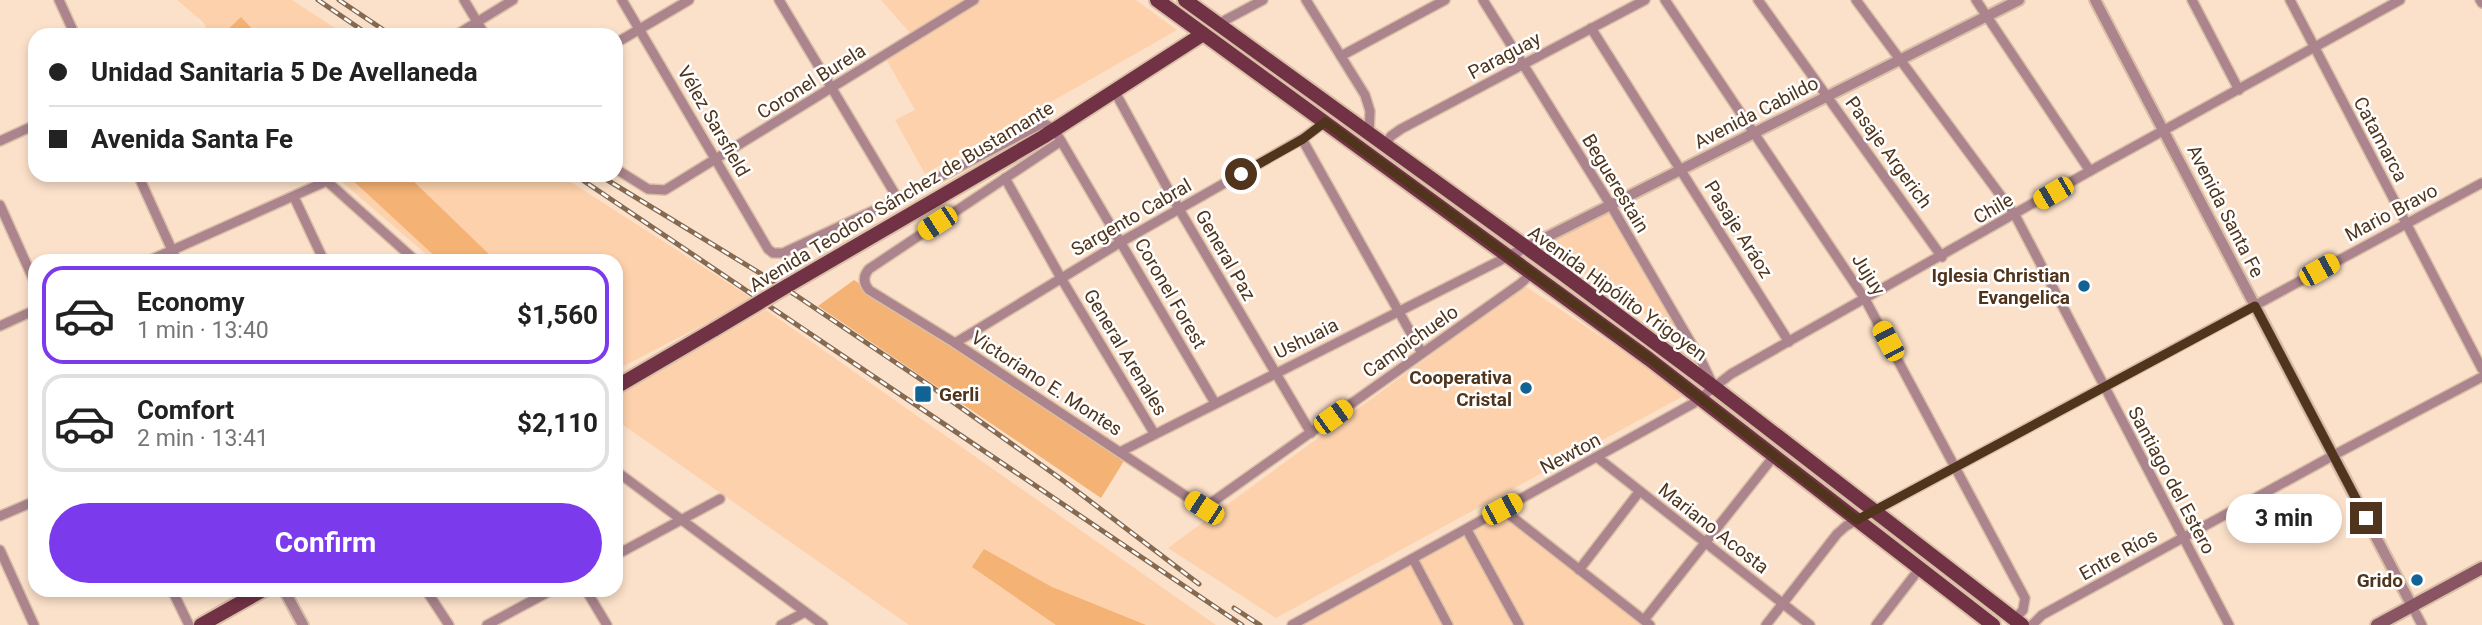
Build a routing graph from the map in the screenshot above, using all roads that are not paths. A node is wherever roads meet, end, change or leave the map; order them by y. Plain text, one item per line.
1 (59, 0) edge
2 (464, 0) edge
3 (513, 0) edge
4 (622, 0) edge
5 (689, 0) edge
6 (779, 0) edge
7 (974, 0) edge
8 (1157, 0) edge
9 (1185, 0) edge
10 (1263, 0) edge
11 (1306, 0) edge
12 (1445, 0) edge
13 (1483, 0) edge
14 (1644, 0) edge
15 (1665, 0) edge
16 (1758, 0) edge
17 (1856, 0) edge
18 (1976, 0) edge
19 (2019, 0) edge
20 (2095, 0) edge
21 (2192, 0) edge
22 (2290, 0) edge
23 (2400, 0) edge
24 (2388, 3) edge
25 (1987, 17) junction
26 (477, 22) junction
27 (1218, 24) junction
28 (72, 28) edge
29 (467, 28) edge
30 (481, 28) edge
31 (1591, 28) junction
32 (640, 29) junction
33 (1203, 34) junction
34 (623, 39) edge
35 (2314, 48) junction
36 (1341, 56) junction
37 (1901, 60) junction
38 (1524, 65) junction
39 (833, 88) junction
40 (2239, 90) junction
41 (1115, 92) junction
42 (1826, 96) junction
43 (1325, 122) junction
44 (28, 128) edge
45 (2164, 131) junction
46 (1755, 133) junction
47 (1057, 135) junction
48 (1369, 135) junction
49 (1303, 139) junction
50 (0, 141) edge
51 (1385, 145) junction
52 (716, 159) junction
53 (1680, 169) junction
54 (2090, 171) junction
55 (623, 173) edge
56 (1005, 178) junction
57 (141, 182) edge
58 (317, 182) edge
59 (327, 182) edge
60 (2482, 183) edge
61 (294, 197) junction
62 (898, 199) junction
63 (1610, 204) junction
64 (0, 205) edge
65 (1179, 209) junction
66 (2015, 215) junction
67 (2405, 223) junction
68 (1121, 242) junction
69 (1526, 248) junction
70 (172, 250) junction
71 (163, 254) edge
72 (174, 254) edge
73 (321, 254) edge
74 (408, 254) edge
75 (1509, 256) junction
76 (1942, 257) junction
77 (28, 267) edge
78 (1532, 273) junction
79 (1061, 278) junction
80 (1865, 299) junction
81 (2255, 306) junction
82 (1397, 312) junction
83 (28, 313) edge
84 (0, 326) edge
85 (1789, 342) junction
86 (955, 343) junction
87 (1422, 353) junction
88 (2482, 369) edge
89 (1275, 373) junction
90 (2482, 377) edge
91 (623, 383) edge
92 (1714, 387) junction
93 (2105, 388) junction
94 (1700, 398) junction
95 (1215, 403) junction
96 (1154, 433) junction
97 (1311, 433) junction
98 (1120, 452) junction
99 (2334, 455) junction
100 (1774, 456) junction
101 (1598, 458) junction
102 (1954, 468) junction
103 (623, 476) edge
104 (1639, 492) junction
105 (720, 499) dead end
106 (28, 503) edge
107 (1204, 508) joint
108 (1502, 509) junction
109 (1874, 511) junction
110 (0, 516) edge
111 (681, 520) junction
112 (1857, 520) junction
113 (1467, 530) junction
114 (2183, 538) junction
115 (1705, 544) junction
116 (0, 550) edge
117 (623, 551) edge
118 (1413, 559) junction
119 (1920, 568) junction
120 (2482, 568) edge
121 (1579, 570) junction
122 (175, 597) edge
123 (251, 597) edge
124 (288, 597) edge
125 (431, 597) edge
126 (539, 597) edge
127 (590, 597) edge
128 (1783, 604) junction
129 (2412, 606) junction
130 (806, 612) junction
131 (2018, 622) edge
132 (1647, 623) edge
133 (1989, 624) edge
134 (34, 625) edge
135 (189, 625) edge
136 (201, 625) edge
137 (303, 625) edge
138 (449, 625) edge
139 (487, 625) edge
140 (607, 625) edge
141 (781, 625) edge
142 (823, 625) edge
143 (1292, 625) edge
144 (1448, 625) edge
145 (1518, 625) edge
146 (1766, 625) edge
147 (1810, 625) edge
148 (1876, 625) edge
149 (2032, 625) edge
150 (2229, 625) edge
151 (2377, 625) edge
152 (2422, 625) edge

1 - 28 street
2 - 26 street
3 - 26 street
4 - 32 street, Vélez Sarsfield
5 - 32 street
6 - 39 street
7 - 39 street, Coronel Burela
8 - 33 main road, Avenida Hipólito Yrigoyen
9 - 27 main road, Avenida Hipólito Yrigoyen
10 - 27 street
11 - 36 street
12 - 36 street
13 - 38 street, Beguerestain
14 - 31 street, Paraguay
15 - 46 street, Jujuy
16 - 42 street, Pasaje Argerich
17 - 37 street, Santiago del Estero
18 - 25 street
19 - 25 street, Avenida Cabildo
20 - 45 street, Avenida Santa Fe
21 - 40 street
22 - 35 street, Catamarca
23 - 24 street, Chile
24 - 35 street, Chile
25 - 37 street, Avenida Cabildo
25 - 54 street
26 - 29 street
26 - 30 street
27 - 33 street
27 - 48 main road, Avenida Hipólito Yrigoyen
31 - 38 street, Paraguay
31 - 53 street, Pasaje Aráoz
32 - 34 street
32 - 52 street, Vélez Sarsfield
33 - 41 main road, Avenida Teodoro Sánchez de Bustamante
33 - 43 main road, Avenida Hipólito Yrigoyen
35 - 40 street, Chile
35 - 67 street, Catamarca
36 - 48 street
37 - 42 street, Avenida Cabildo
37 - 66 street, Santiago del Estero
38 - 51 street, Paraguay
38 - 63 street, Beguerestain
39 - 52 street, Coronel Burela
39 - 62 street
40 - 45 street, Chile
41 - 47 main road, Avenida Teodoro Sánchez de Bustamante
41 - 65 street, General Paz
42 - 46 street, Avenida Cabildo
42 - 76 street, Pasaje Argerich
43 - 49 street, Sargento Cabral
43 - 75 main road, Avenida Hipólito Yrigoyen
44 - 50 street
45 - 54 street, Chile
45 - 81 street, Avenida Santa Fe
46 - 53 street, Avenida Cabildo
46 - 80 street, Jujuy
47 - 56 street
47 - 62 street
47 - 68 street, Coronel Forest
47 - 91 main road, Avenida Teodoro Sánchez de Bustamante, bridge
48 - 51 main road, Avenida Hipólito Yrigoyen
49 - 65 street, Sargento Cabral
49 - 82 street
51 - 69 main road, Avenida Hipólito Yrigoyen
52 - 55 street, Coronel Burela
52 - 62 street, Vélez Sarsfield
53 - 63 street, Avenida Cabildo
53 - 85 street, Pasaje Aráoz
54 - 66 street, Chile
56 - 79 street, General Arenales
56 - 86 street, Victoriano E. Montes
57 - 70 street
58 - 61 street
59 - 74 street
60 - 67 street, Mario Bravo
61 - 70 street
61 - 73 street
63 - 69 street, Avenida Cabildo
63 - 92 street, Beguerestain
64 - 77 street
65 - 68 street, Sargento Cabral
65 - 89 street, General Paz
66 - 76 street, Chile
66 - 93 street, Santiago del Estero
67 - 81 street, Mario Bravo
67 - 88 street, Catamarca
68 - 79 street, Sargento Cabral
68 - 95 street, Coronel Forest
69 - 75 street, Avenida Cabildo
69 - 92 main road, Avenida Hipólito Yrigoyen
70 - 71 street
70 - 72 street
75 - 78 main road, Avenida Hipólito Yrigoyen
75 - 82 street, Ushuaia
76 - 80 street, Chile
78 - 87 street, Campichuelo
78 - 94 main road, Avenida Hipólito Yrigoyen
79 - 86 street, Sargento Cabral
79 - 96 street, General Arenales
80 - 85 street, Chile
80 - 102 street, Jujuy
81 - 93 street, Mario Bravo
81 - 99 street, Avenida Santa Fe
82 - 87 street
82 - 89 street, Ushuaia
83 - 84 street
85 - 92 street, Chile
86 - 98 street, Victoriano E. Montes
87 - 97 street, Campichuelo
89 - 95 street, Ushuaia
89 - 97 street, General Paz
90 - 99 street, Entre Ríos
92 - 94 street, Newton
92 - 109 main road, Avenida Hipólito Yrigoyen
93 - 102 street, Mario Bravo
93 - 114 street, Santiago del Estero
94 - 100 main road, Avenida Hipólito Yrigoyen
94 - 101 street, Newton
95 - 96 street, Ushuaia
96 - 98 street, Ushuaia
97 - 107 street, Campichuelo
98 - 107 street, Victoriano E. Montes
99 - 114 street, Entre Ríos
99 - 129 street, Avenida Santa Fe
100 - 112 main road, Avenida Hipólito Yrigoyen
100 - 115 street
101 - 104 street, Mariano Acosta
101 - 108 street, Newton
102 - 109 street, Mario Bravo
102 - 131 street, Jujuy
103 - 111 street
104 - 115 street, Mariano Acosta
104 - 121 street
105 - 111 street
106 - 110 street
108 - 113 street, Newton
108 - 121 street
109 - 112 street, Mario Bravo
109 - 131 main road, Avenida Hipólito Yrigoyen
111 - 117 street
111 - 130 street
112 - 119 main road, Avenida Hipólito Yrigoyen
112 - 128 street, Mario Bravo
113 - 118 street, Newton
113 - 145 street
114 - 149 street, Entre Ríos
114 - 150 street, Santiago del Estero
115 - 128 street, Mariano Acosta
115 - 132 street
116 - 134 street
118 - 143 street, Newton
118 - 144 street
119 - 133 main road, Avenida Hipólito Yrigoyen
119 - 148 street
120 - 129 main road
121 - 132 street
122 - 135 street
123 - 136 main road
124 - 137 street
125 - 138 street
126 - 139 street
127 - 140 street
128 - 146 street, Mario Bravo
128 - 147 street, Mariano Acosta
129 - 151 main road
129 - 152 street, Avenida Santa Fe
130 - 141 street
130 - 142 street

